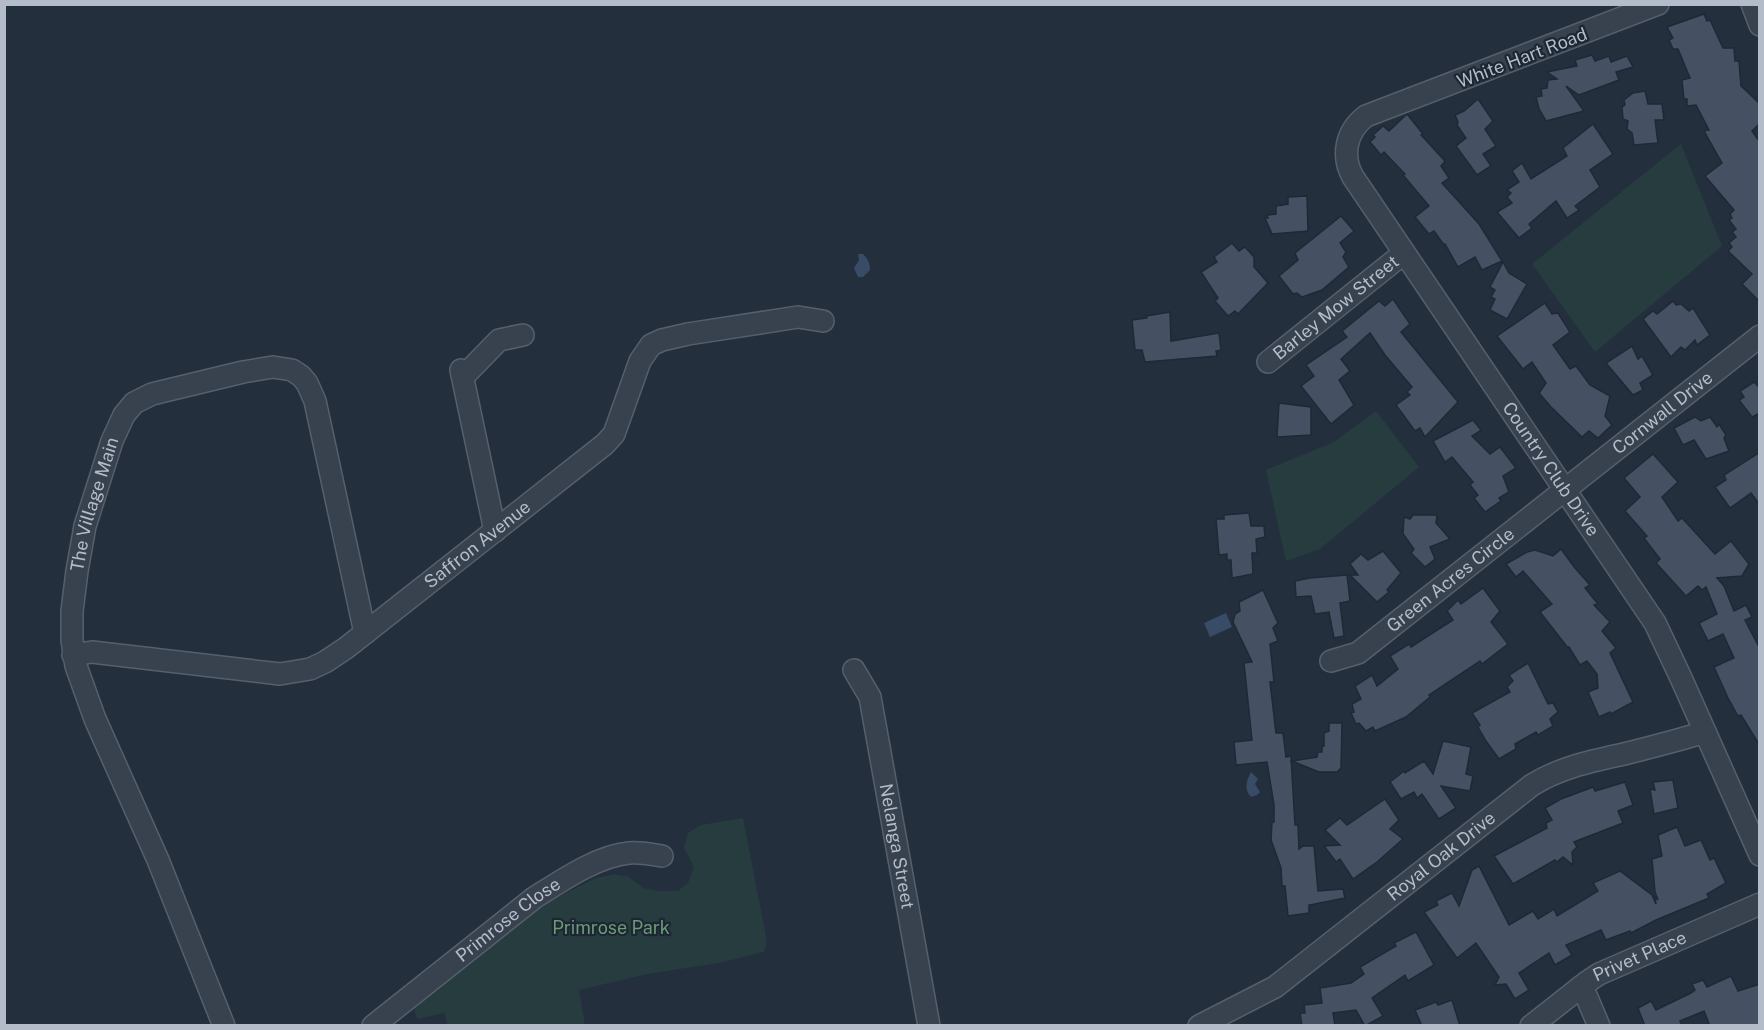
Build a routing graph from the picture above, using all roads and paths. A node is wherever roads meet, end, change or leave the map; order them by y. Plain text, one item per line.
1 (1659, 4) edge
2 (1752, 4) edge
3 (1760, 26) edge
4 (1384, 109) joint
5 (1404, 253) junction
6 (823, 321) dead end
7 (523, 335) dead end
8 (1760, 336) edge
9 (1268, 362) dead end
10 (1564, 490) junction
11 (495, 531) junction
12 (365, 633) junction
13 (73, 655) junction
14 (1331, 661) dead end
15 (854, 670) dead end
16 (1706, 732) junction
17 (1760, 855) edge
18 (662, 856) dead end
19 (1760, 904) edge
20 (1582, 986) junction
21 (224, 1026) edge
22 (373, 1026) edge
23 (928, 1026) edge
24 (1199, 1026) edge
25 (1531, 1026) edge
26 (1599, 1026) edge

1 - 4 street, White Hart Road
2 - 3 street
4 - 5 street, Country Club Drive
5 - 9 street, Barley Mow Street
5 - 10 street, Country Club Drive
6 - 11 street, Saffron Avenue
7 - 11 street
8 - 10 street, Cornwall Drive
10 - 14 street, Green Acres Circle
10 - 16 street, Country Club Drive
11 - 12 street, Saffron Avenue
12 - 13 street, Saffron Avenue
12 - 13 street, The Village Main
13 - 21 street, The Village Main
15 - 23 street, Nelanga Street
16 - 17 street, Country Club Drive
16 - 24 street, Royal Oak Drive
18 - 22 street, Primrose Close
19 - 20 street, Privet Place
20 - 25 street, Privet Place
20 - 26 street

